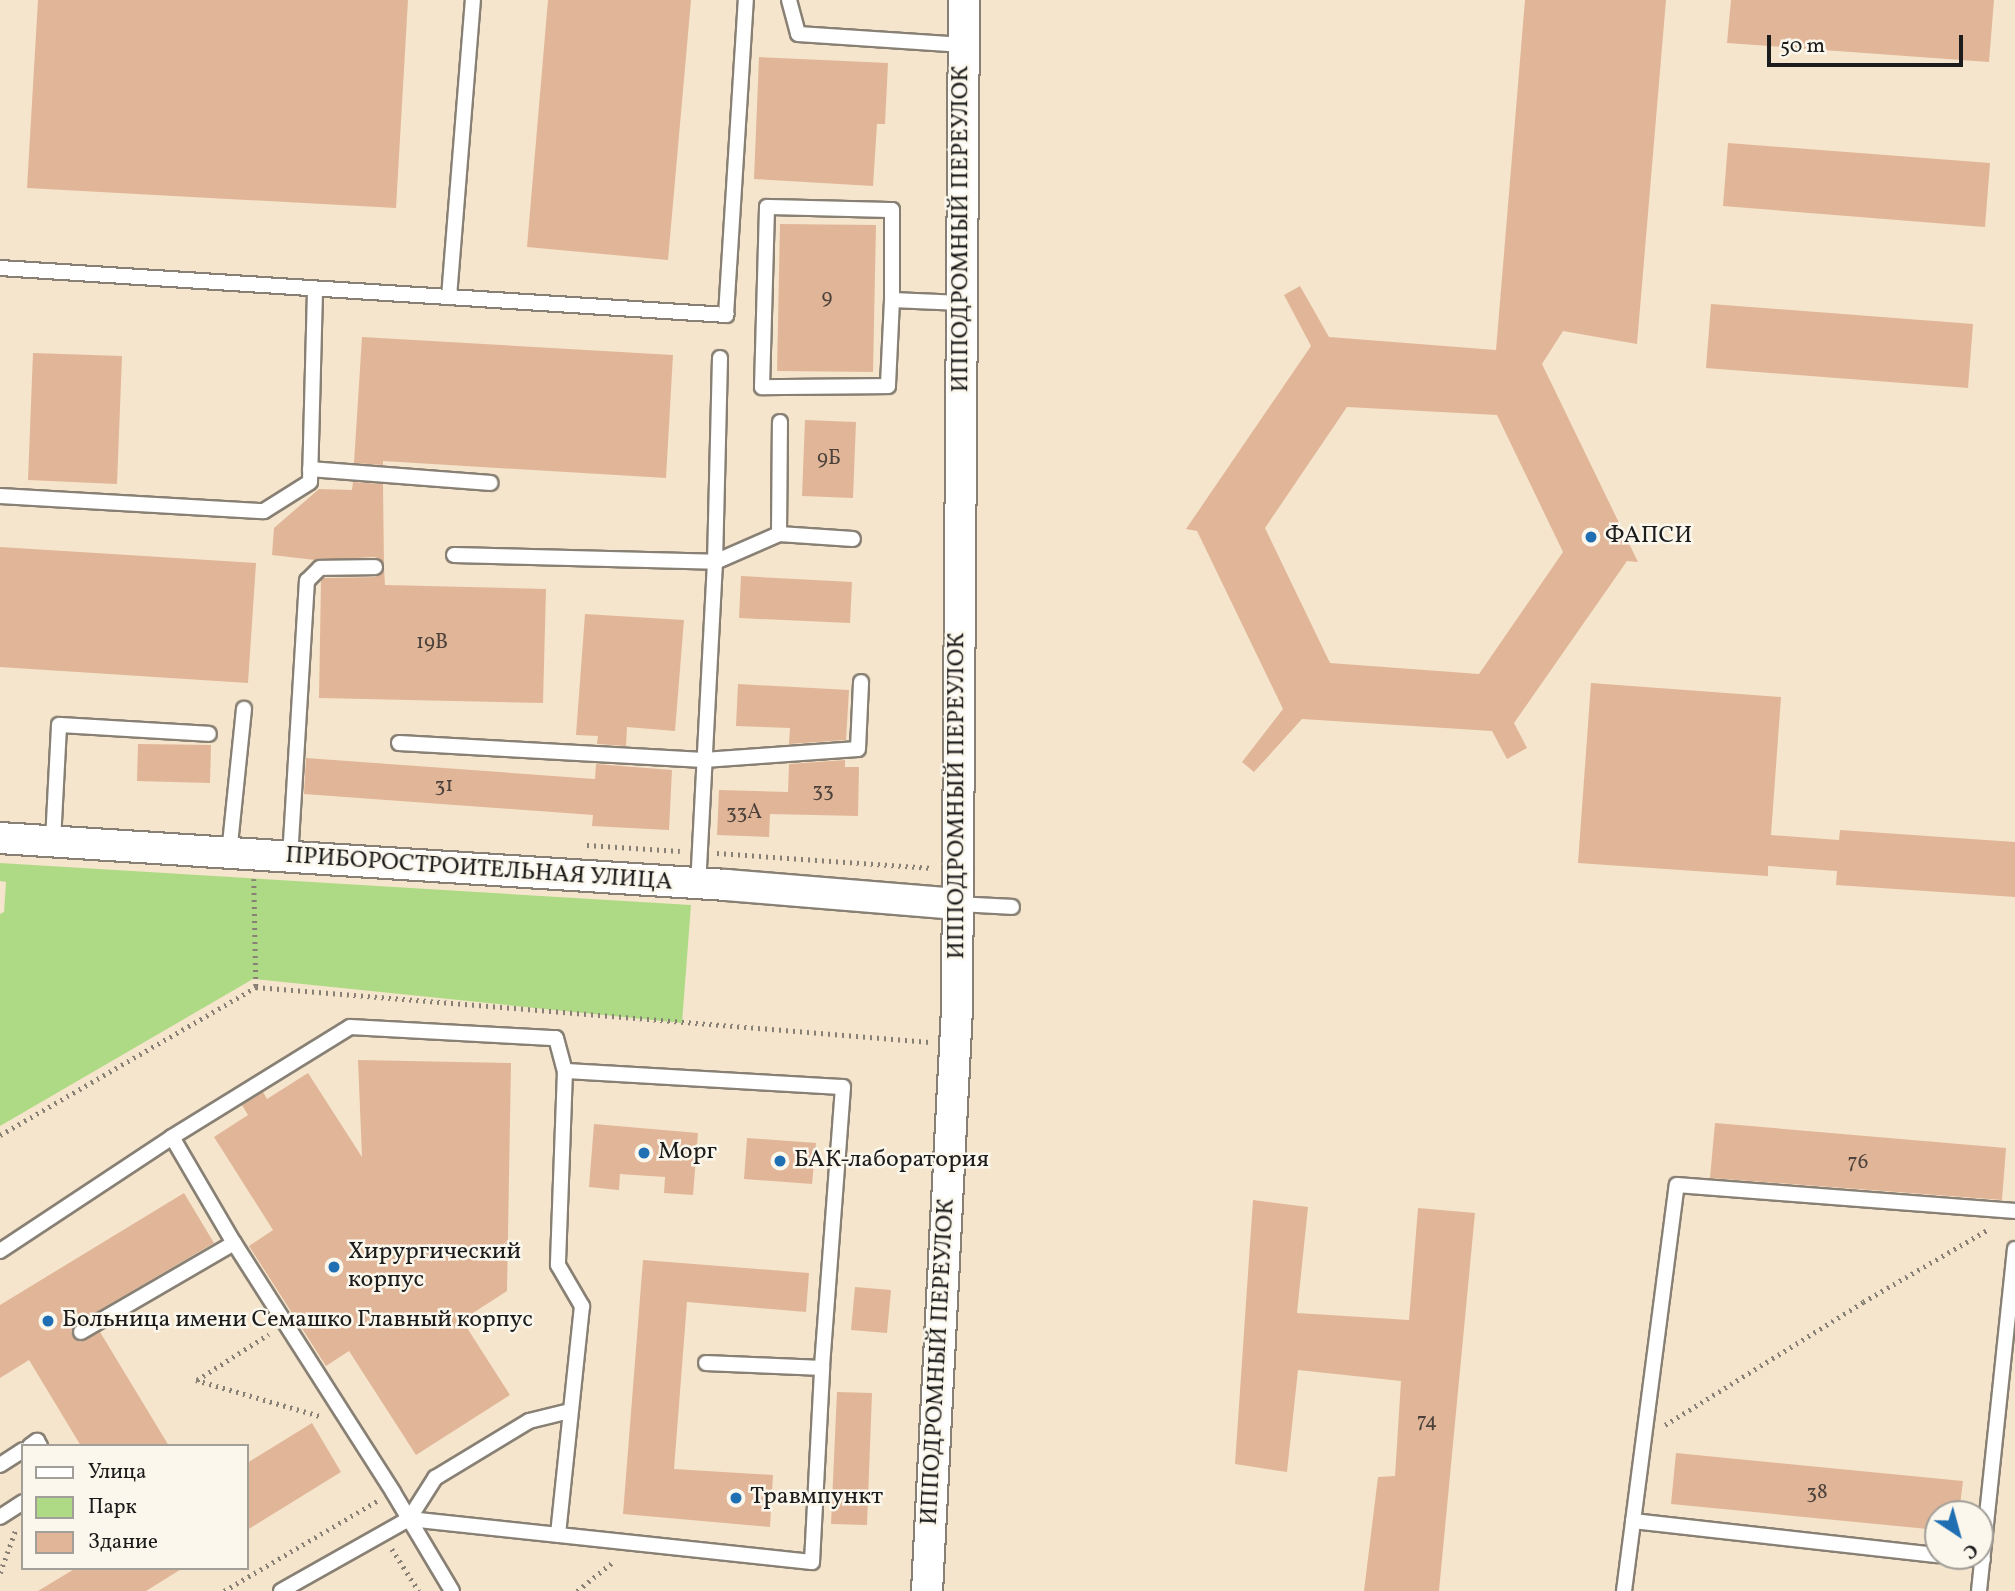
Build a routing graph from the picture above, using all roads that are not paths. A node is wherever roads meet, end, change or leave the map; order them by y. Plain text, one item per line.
1 (473, 0) edge
2 (746, 0) edge
3 (789, 0) edge
4 (964, 0) edge
5 (964, 45) junction
6 (0, 268) edge
7 (315, 289) junction
8 (449, 297) junction
9 (892, 300) junction
10 (962, 303) junction
11 (720, 358) dead end
12 (780, 422) dead end
13 (310, 469) junction
14 (490, 483) dead end
15 (0, 496) edge
16 (779, 534) junction
17 (853, 539) dead end
18 (454, 555) dead end
19 (715, 562) junction
20 (375, 568) dead end
21 (861, 682) dead end
22 (244, 709) dead end
23 (209, 734) dead end
24 (399, 743) dead end
25 (704, 760) junction
26 (0, 838) edge
27 (53, 842) junction
28 (242, 855) junction
29 (290, 858) junction
30 (698, 883) junction
31 (957, 904) junction
32 (1012, 907) dead end
33 (565, 1071) junction
34 (172, 1137) junction
35 (2015, 1211) edge
36 (234, 1243) junction
37 (2015, 1249) edge
38 (0, 1251) edge
39 (81, 1332) dead end
40 (706, 1363) dead end
41 (822, 1367) junction
42 (570, 1411) junction
43 (21, 1451) edge
44 (0, 1465) edge
45 (1989, 1500) edge
46 (21, 1503) edge
47 (0, 1517) edge
48 (409, 1519) junction
49 (1633, 1521) junction
50 (558, 1535) junction
51 (1924, 1553) edge
52 (1982, 1570) edge
53 (281, 1591) edge
54 (452, 1591) edge
55 (927, 1591) edge
56 (1624, 1591) edge
57 (1979, 1591) edge

1 - 8 lane
2 - 8 lane
3 - 5 lane
4 - 5 street, ИППОДРОМНЫЙ ПЕРЕУЛОК
5 - 10 street, ИППОДРОМНЫЙ ПЕРЕУЛОК
6 - 7 lane
7 - 8 lane
7 - 13 lane
9 - 9 lane
9 - 10 lane
10 - 31 street, ИППОДРОМНЫЙ ПЕРЕУЛОК
11 - 19 lane
12 - 16 lane
13 - 14 lane
13 - 15 lane
16 - 17 lane
16 - 19 lane
18 - 19 lane
19 - 25 lane
20 - 29 lane
21 - 25 lane
22 - 28 lane
23 - 27 lane
24 - 25 lane
25 - 30 lane
26 - 27 street, ПРИБОРОСТРОИТЕЛЬНАЯ УЛИЦА
27 - 28 street, ПРИБОРОСТРОИТЕЛЬНАЯ УЛИЦА
28 - 29 street, ПРИБОРОСТРОИТЕЛЬНАЯ УЛИЦА
29 - 30 street, ПРИБОРОСТРОИТЕЛЬНАЯ УЛИЦА
30 - 31 street, ПРИБОРОСТРОИТЕЛЬНАЯ УЛИЦА
31 - 32 lane
31 - 55 street, ИППОДРОМНЫЙ ПЕРЕУЛОК
33 - 34 lane
33 - 41 lane
33 - 42 lane
34 - 36 lane
34 - 38 lane
35 - 49 lane
36 - 39 lane
36 - 48 lane
37 - 45 lane
40 - 41 lane
41 - 50 lane
42 - 48 lane
42 - 50 lane
43 - 44 lane
46 - 47 lane
48 - 50 lane
48 - 53 lane
48 - 54 lane
49 - 51 lane
49 - 56 lane
52 - 57 lane

